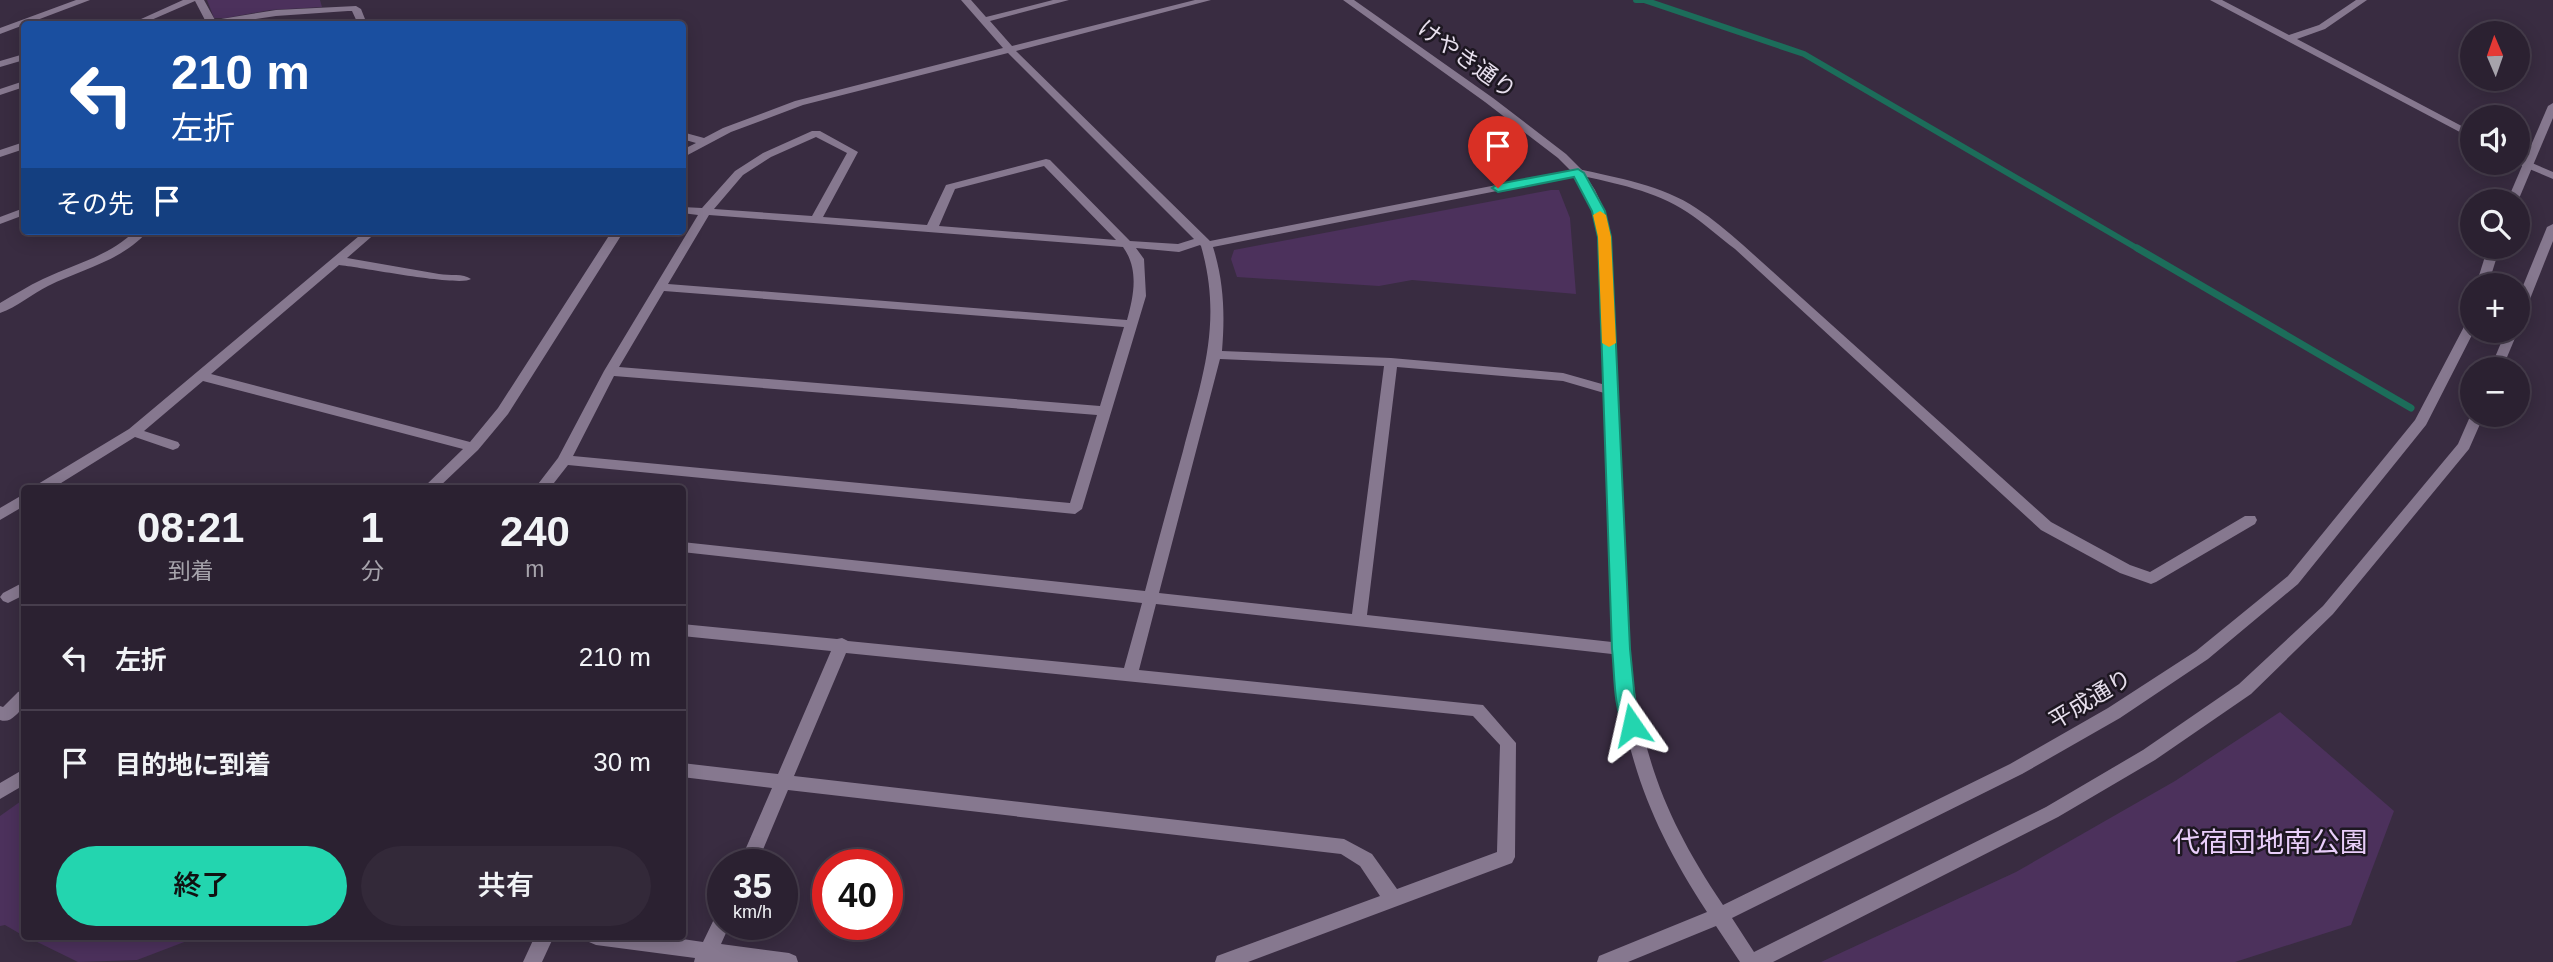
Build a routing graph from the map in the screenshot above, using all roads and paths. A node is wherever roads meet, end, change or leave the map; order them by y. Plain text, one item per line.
1 (85, 0) edge
2 (191, 0) edge
3 (199, 0) edge
4 (966, 0) edge
5 (1064, 0) edge
6 (1348, 0) edge
7 (2216, 0) edge
8 (2362, 0) edge
9 (1200, 1) edge
10 (983, 20) junction
11 (27, 21) edge
12 (142, 21) edge
13 (209, 21) edge
14 (228, 21) edge
15 (361, 21) edge
16 (21, 23) edge
17 (0, 31) edge
18 (2291, 38) junction
19 (1010, 50) junction
20 (21, 58) edge
21 (0, 64) edge
22 (21, 85) edge
23 (0, 92) edge
24 (2553, 106) edge
25 (2460, 129) edge
26 (686, 136) edge
27 (704, 142) junction
28 (21, 146) edge
29 (2530, 148) edge
30 (686, 153) edge
31 (0, 154) edge
32 (2530, 166) edge
33 (1578, 173) junction
34 (2553, 176) edge
35 (686, 210) edge
36 (21, 212) edge
37 (705, 212) junction
38 (816, 219) junction
39 (0, 221) edge
40 (2553, 227) edge
41 (932, 228) junction
42 (137, 235) edge
43 (368, 235) edge
44 (615, 235) edge
45 (1205, 242) junction
46 (1127, 244) junction
47 (339, 261) junction
48 (465, 279) dead end
49 (2530, 284) edge
50 (661, 286) junction
51 (0, 309) edge
52 (1132, 324) junction
53 (2463, 343) edge
54 (1215, 355) junction
55 (1391, 362) junction
56 (610, 371) junction
57 (202, 376) junction
58 (1611, 391) junction
59 (1106, 411) junction
60 (2472, 427) edge
61 (134, 432) junction
62 (173, 445) dead end
63 (473, 447) junction
64 (564, 460) junction
65 (48, 485) edge
66 (433, 485) edge
67 (544, 485) edge
68 (21, 501) edge
69 (0, 515) edge
70 (2250, 520) dead end
71 (686, 547) edge
72 (21, 590) edge
73 (8, 597) dead end
74 (1150, 598) junction
75 (1359, 621) junction
76 (686, 630) edge
77 (842, 644) junction
78 (1621, 649) junction
79 (1130, 675) junction
80 (21, 699) edge
81 (0, 713) edge
82 (686, 771) edge
83 (21, 778) edge
84 (785, 783) junction
85 (0, 792) edge
86 (755, 849) edge
87 (1394, 899) junction
88 (1721, 915) junction
89 (543, 940) edge
90 (617, 940) edge
91 (713, 940) edge
92 (705, 957) edge
93 (532, 962) edge
94 (789, 962) edge
95 (1224, 962) edge
96 (1606, 962) edge
97 (1752, 962) edge

1 - 11 street
2 - 12 street
3 - 13 street
4 - 10 street
5 - 10 street
6 - 33 street, けやき通り
7 - 18 street
8 - 18 street
9 - 19 street
10 - 19 street
14 - 15 street
16 - 17 street
18 - 25 street
19 - 27 street
19 - 45 street
20 - 21 street
22 - 23 street
24 - 29 street
26 - 27 street
27 - 30 street
28 - 31 street
32 - 34 street
33 - 45 street
33 - 58 street, けやき通り
33 - 70 street
35 - 37 street
36 - 39 street
37 - 38 street
37 - 38 street
37 - 50 street
38 - 41 street
40 - 49 street
41 - 46 street
41 - 46 street
42 - 51 street
43 - 47 street
44 - 63 street
45 - 46 street
45 - 54 street
46 - 52 street
47 - 48 street
47 - 57 street
50 - 52 street
50 - 56 street
52 - 59 street
53 - 88 street, 平成通り
54 - 55 street
54 - 74 street
55 - 58 street
55 - 75 street
56 - 59 street
56 - 64 street
57 - 61 street
57 - 63 street
58 - 78 street, けやき通り
59 - 64 street
60 - 97 street
61 - 62 street
61 - 65 street
63 - 66 street
64 - 67 street
68 - 69 street
71 - 74 street
72 - 73 street
74 - 75 street
74 - 79 street
75 - 78 street
76 - 77 street
77 - 79 street
77 - 84 street
78 - 88 street, けやき通り
79 - 87 street
80 - 81 street
82 - 84 street
83 - 85 street
84 - 86 street
84 - 87 street
87 - 95 street
88 - 96 street, 平成通り
88 - 97 street, けやき通り
89 - 93 street
90 - 92 street
91 - 92 street
92 - 94 street

